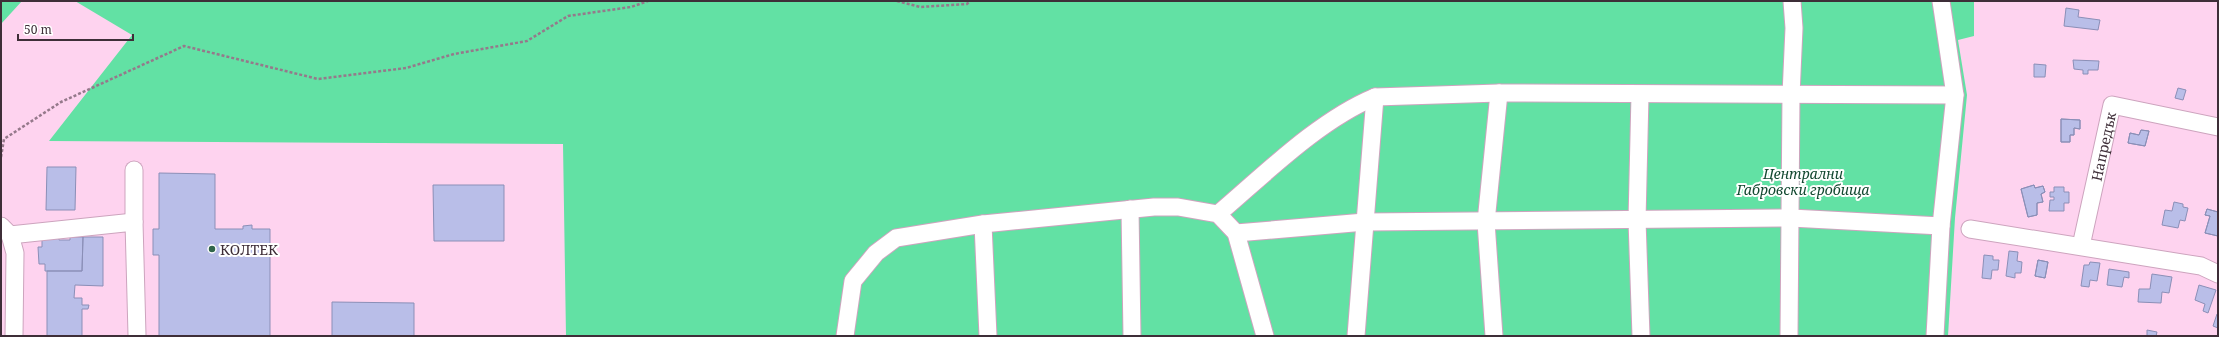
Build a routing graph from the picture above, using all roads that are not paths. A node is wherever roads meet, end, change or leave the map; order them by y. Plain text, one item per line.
1 (1792, 1) edge
2 (1941, 1) edge
3 (1499, 93) junction
4 (1791, 95) junction
5 (1955, 95) junction
6 (1640, 96) junction
7 (1375, 97) junction
8 (2218, 127) edge
9 (134, 170) dead end
10 (1130, 209) junction
11 (1218, 214) junction
12 (1791, 218) junction
13 (1637, 220) junction
14 (134, 222) junction
15 (1366, 222) junction
16 (1486, 222) junction
17 (984, 224) junction
18 (1941, 226) junction
19 (1970, 229) dead end
20 (6, 230) edge
21 (1236, 233) junction
22 (2081, 246) junction
23 (2218, 274) edge
24 (138, 335) edge
25 (14, 336) edge
26 (845, 336) edge
27 (988, 336) edge
28 (1132, 336) edge
29 (1265, 336) edge
30 (1356, 336) edge
31 (1494, 336) edge
32 (1641, 336) edge
33 (1789, 336) edge
34 (1935, 336) edge

1 - 4 lane
2 - 5 lane
3 - 6 lane
3 - 7 lane
3 - 16 lane
4 - 5 lane
4 - 6 lane
4 - 12 lane
5 - 18 lane
6 - 13 lane
7 - 11 lane
7 - 15 lane
8 - 22 lane, Напредък
9 - 14 lane
10 - 11 lane
10 - 17 lane
10 - 28 lane
11 - 21 lane
12 - 13 lane
12 - 18 lane
12 - 33 lane
13 - 16 lane
13 - 32 lane
14 - 20 lane
14 - 24 lane
15 - 16 lane
15 - 21 lane
15 - 30 lane
16 - 31 lane
17 - 26 lane
17 - 27 lane
18 - 34 lane
19 - 22 lane
20 - 25 lane
21 - 29 lane
22 - 23 lane

